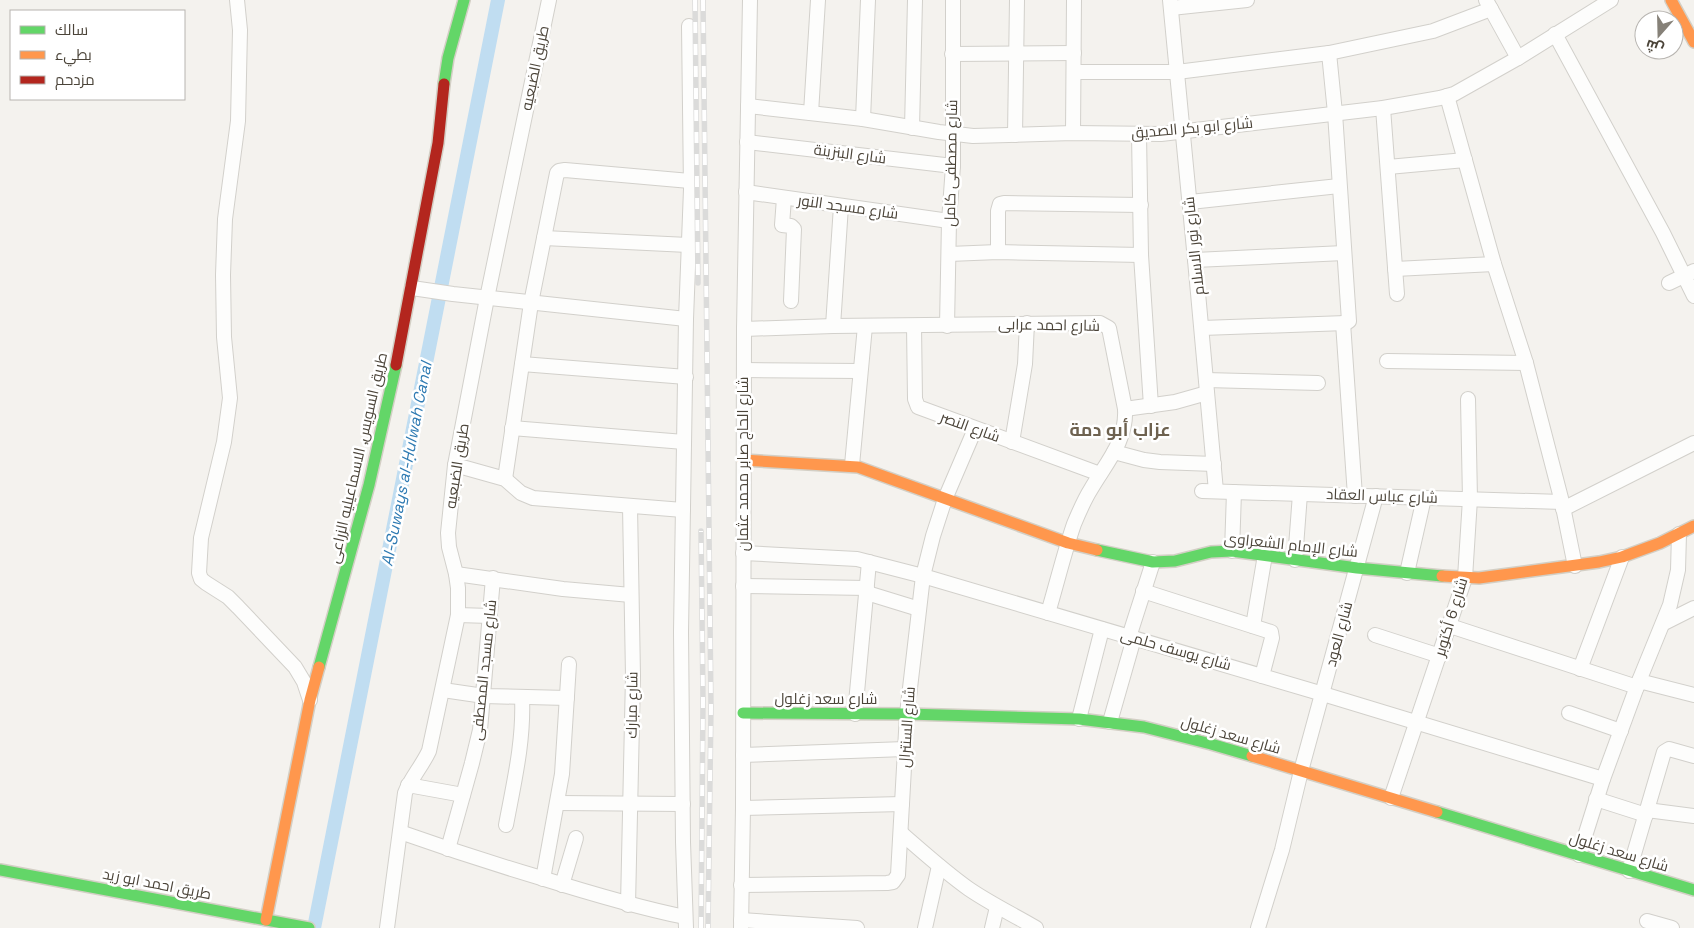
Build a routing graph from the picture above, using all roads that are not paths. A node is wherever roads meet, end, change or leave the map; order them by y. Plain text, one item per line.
1 (237, 0) edge
2 (464, 0) edge
3 (549, 0) edge
4 (750, 0) edge
5 (818, 0) edge
6 (868, 0) edge
7 (915, 0) edge
8 (953, 0) edge
9 (1017, 0) edge
10 (1074, 0) edge
11 (1247, 0) edge
12 (1611, 0) edge
13 (1659, 0) edge
14 (1170, 4) edge
15 (1488, 4) edge
16 (1669, 10) edge
17 (1684, 23) edge
18 (689, 26) dead end
19 (1555, 34) junction
20 (1694, 42) edge
21 (1329, 52) junction
22 (1074, 53) junction
23 (952, 54) junction
24 (1017, 54) junction
25 (1518, 58) junction
26 (1074, 72) junction
27 (1177, 72) junction
28 (1447, 96) junction
29 (748, 106) junction
30 (1383, 108) junction
31 (1335, 113) junction
32 (811, 114) junction
33 (863, 120) junction
34 (912, 128) junction
35 (1183, 132) junction
36 (1073, 133) junction
37 (952, 134) junction
38 (1138, 134) junction
39 (1015, 135) junction
40 (747, 142) junction
41 (1465, 160) junction
42 (953, 166) junction
43 (1388, 167) junction
44 (690, 181) junction
45 (1339, 186) junction
46 (746, 192) junction
47 (784, 198) junction
48 (1190, 202) junction
49 (841, 206) junction
50 (1140, 206) junction
51 (949, 221) junction
52 (544, 238) junction
53 (688, 245) junction
54 (998, 252) junction
55 (1344, 253) junction
56 (949, 254) junction
57 (1141, 255) junction
58 (1196, 260) junction
59 (1494, 264) junction
60 (1395, 269) junction
61 (1689, 273) edge
62 (1670, 283) dead end
63 (412, 288) junction
64 (1397, 294) dead end
65 (1694, 296) edge
66 (487, 298) junction
67 (791, 301) dead end
68 (531, 303) junction
69 (686, 319) junction
70 (1027, 323) junction
71 (1344, 323) junction
72 (833, 326) junction
73 (865, 326) junction
74 (914, 326) junction
75 (947, 326) junction
76 (1202, 328) junction
77 (744, 329) junction
78 (1386, 361) dead end
79 (1526, 363) junction
80 (522, 364) junction
81 (744, 370) junction
82 (860, 371) junction
83 (686, 378) junction
84 (1318, 383) dead end
85 (1207, 386) junction
86 (1468, 399) dead end
87 (1151, 406) junction
88 (1125, 409) junction
89 (512, 428) junction
90 (975, 429) junction
91 (684, 442) junction
92 (1012, 442) junction
93 (1694, 443) edge
94 (1114, 452) junction
95 (743, 460) junction
96 (1214, 464) junction
97 (455, 465) junction
98 (852, 465) junction
99 (1100, 474) junction
100 (505, 479) junction
101 (1209, 491) joint
102 (1234, 492) junction
103 (1300, 494) junction
104 (1355, 496) junction
105 (1376, 496) junction
106 (946, 498) junction
107 (1424, 498) junction
108 (1470, 499) junction
109 (1563, 505) junction
110 (630, 506) junction
111 (683, 510) junction
112 (1694, 526) edge
113 (1679, 534) junction
114 (1068, 543) junction
115 (1232, 552) junction
116 (743, 553) junction
117 (1265, 555) junction
118 (1622, 557) junction
119 (1295, 560) junction
120 (869, 562) junction
121 (1153, 562) junction
122 (1575, 566) junction
123 (1357, 568) junction
124 (1407, 573) junction
125 (456, 574) junction
126 (923, 576) junction
127 (493, 578) junction
128 (1465, 578) junction
129 (743, 586) junction
130 (867, 590) junction
131 (1143, 591) junction
132 (631, 595) junction
133 (1694, 608) edge
134 (919, 609) junction
135 (1048, 613) junction
136 (458, 615) junction
137 (490, 616) junction
138 (1664, 622) junction
139 (1253, 626) junction
140 (1450, 626) junction
141 (1102, 629) junction
142 (1375, 635) dead end
143 (1131, 637) junction
144 (1440, 656) junction
145 (569, 664) dead end
146 (1580, 668) junction
147 (1262, 676) junction
148 (1638, 684) junction
149 (443, 690) junction
150 (1323, 694) junction
151 (1694, 695) edge
152 (484, 696) junction
153 (522, 697) junction
154 (567, 698) junction
155 (310, 700) junction
156 (743, 713) junction
157 (1569, 713) dead end
158 (855, 714) junction
159 (907, 714) junction
160 (1079, 719) junction
161 (1110, 722) junction
162 (1417, 722) junction
163 (1620, 731) junction
164 (905, 749) junction
165 (743, 755) junction
166 (1694, 756) edge
167 (1302, 771) junction
168 (1603, 778) junction
169 (408, 785) junction
170 (463, 795) junction
171 (1391, 798) junction
172 (1596, 799) junction
173 (558, 803) junction
174 (630, 803) junction
175 (683, 804) junction
176 (902, 804) junction
177 (743, 808) junction
178 (1646, 812) junction
179 (1694, 816) edge
180 (506, 825) dead end
181 (400, 832) junction
182 (901, 832) junction
183 (576, 838) dead end
184 (448, 849) junction
185 (1579, 855) junction
186 (939, 866) junction
187 (0, 870) edge
188 (1629, 871) junction
189 (543, 879) junction
190 (562, 885) junction
191 (742, 885) junction
192 (1693, 886) edge
193 (628, 904) junction
194 (997, 907) junction
195 (266, 920) junction
196 (1647, 921) dead end
197 (685, 922) edge
198 (741, 924) edge
199 (390, 927) edge
200 (309, 928) edge
201 (857, 928) edge
202 (925, 928) edge
203 (992, 928) edge
204 (1036, 928) edge
205 (1258, 928) edge
206 (1672, 928) edge

1 - 155 street
2 - 63 main road, طريق السويس, الاسماعيليه الزراعى
3 - 66 street, طريق الضبعيه
4 - 29 street, شارع الحاج صابر محمد عثمان
5 - 32 street
6 - 33 street
7 - 34 street
8 - 23 street, شارع مصطفى كامل
9 - 24 street
10 - 22 street
11 - 14 street
12 - 19 street, شارع ابو بكر الصديق
13 - 16 street
14 - 27 street, شارع نور الاسلام
15 - 21 street
15 - 25 street
17 - 20 main road
18 - 44 street
19 - 25 street, شارع ابو بكر الصديق
19 - 61 street
21 - 27 street
21 - 31 street
22 - 24 street
22 - 26 street
23 - 24 street
23 - 37 street, شارع مصطفى كامل
24 - 39 street
25 - 28 street, شارع ابو بكر الصديق
26 - 27 street
26 - 36 street
27 - 35 street, شارع نور الاسلام
28 - 30 street, شارع ابو بكر الصديق
28 - 41 street
29 - 32 street, شارع ابو بكر الصديق
29 - 40 street, شارع الحاج صابر محمد عثمان
30 - 31 street, شارع ابو بكر الصديق
30 - 43 street
31 - 35 street, شارع ابو بكر الصديق
31 - 45 street
32 - 33 street, شارع ابو بكر الصديق
33 - 34 street, شارع ابو بكر الصديق
34 - 37 street, شارع ابو بكر الصديق
35 - 38 street, شارع ابو بكر الصديق
35 - 48 street, شارع نور الاسلام
36 - 38 street, شارع ابو بكر الصديق
36 - 39 street, شارع ابو بكر الصديق
37 - 39 street, شارع ابو بكر الصديق
37 - 42 street, شارع مصطفى كامل
38 - 50 street
40 - 42 street, شارع البنزينة
40 - 46 street, شارع الحاج صابر محمد عثمان
41 - 43 street
41 - 59 street
42 - 51 street, شارع مصطفى كامل
43 - 60 street
44 - 52 street
44 - 53 street
45 - 48 street
45 - 55 street
46 - 47 street, شارع مسجد النور
46 - 77 street, شارع الحاج صابر محمد عثمان
47 - 49 street, شارع مسجد النور
47 - 67 street
48 - 58 street, شارع نور الاسلام
49 - 51 street, شارع مسجد النور
49 - 72 street
50 - 54 street
50 - 57 street
51 - 56 street, شارع مصطفى كامل
52 - 53 street
52 - 68 street
53 - 69 street
54 - 56 street
54 - 57 street
55 - 58 street
55 - 71 street
56 - 75 street, شارع مصطفى كامل
57 - 87 street
58 - 76 street, شارع نور الاسلام
59 - 60 street
59 - 79 street
60 - 64 street
61 - 62 street
61 - 65 street
63 - 66 street
63 - 155 main road, طريق السويس, الاسماعيليه الزراعى
66 - 68 street
66 - 97 street, طريق الضبعيه
68 - 69 street
68 - 80 street
69 - 83 street
70 - 75 street, شارع احمد عرابى
70 - 88 street, شارع احمد عرابى
70 - 92 street
71 - 76 street
71 - 104 street
72 - 73 street, شارع احمد عرابى
72 - 77 street, شارع احمد عرابى
73 - 74 street, شارع احمد عرابى
73 - 82 street
74 - 75 street, شارع احمد عرابى
74 - 90 street, شارع النصر
76 - 85 street, شارع نور الاسلام
77 - 81 street, شارع الحاج صابر محمد عثمان
78 - 79 street
79 - 109 street
80 - 83 street
80 - 89 street
81 - 82 street
81 - 95 street, شارع الحاج صابر محمد عثمان
82 - 98 street
83 - 91 street
84 - 85 street
85 - 87 street
85 - 96 street, شارع نور الاسلام
86 - 108 street, شارع 6 أكتوبر
87 - 88 street
88 - 94 street, شارع احمد عرابى
89 - 91 street
89 - 100 street
90 - 92 street, شارع النصر
90 - 106 street, شارع السنترال
91 - 111 street
92 - 99 street, شارع النصر
93 - 109 street
94 - 96 street
94 - 99 street, شارع احمد عرابى
95 - 98 main road, شارع الإمام الشعراوى
95 - 116 street, شارع الحاج صابر محمد عثمان
96 - 101 street, شارع نور الاسلام
97 - 100 street
97 - 125 street, طريق الضبعيه
98 - 106 main road, شارع الإمام الشعراوى
99 - 114 street, شارع احمد عرابى
100 - 110 street
101 - 102 street, شارع عباس العقاد
102 - 103 street, شارع عباس العقاد
102 - 115 street
103 - 104 street, شارع عباس العقاد
103 - 119 street
104 - 105 street, شارع عباس العقاد
105 - 107 street, شارع عباس العقاد
105 - 123 street, شارع العود
106 - 114 main road, شارع الإمام الشعراوى
106 - 126 street, شارع السنترال
107 - 108 street, شارع عباس العقاد
107 - 124 street
108 - 109 street, شارع عباس العقاد
108 - 128 street, شارع 6 أكتوبر
109 - 122 street
110 - 111 street
110 - 132 street, شارع مبارك
111 - 175 street
112 - 113 main road, شارع الإمام الشعراوى
113 - 118 main road, شارع الإمام الشعراوى
113 - 138 street
114 - 121 main road, شارع الإمام الشعراوى
114 - 135 street, شارع احمد عرابى
115 - 117 main road, شارع الإمام الشعراوى
115 - 121 main road, شارع الإمام الشعراوى
116 - 120 street, شارع يوسف حلمى
116 - 129 street, شارع الحاج صابر محمد عثمان
117 - 119 main road, شارع الإمام الشعراوى
117 - 139 street
118 - 122 main road, شارع الإمام الشعراوى
118 - 146 street
119 - 123 main road, شارع الإمام الشعراوى
120 - 126 street, شارع يوسف حلمى
120 - 130 street
121 - 131 street
122 - 128 main road, شارع الإمام الشعراوى
123 - 124 main road, شارع الإمام الشعراوى
123 - 150 street, شارع العود
124 - 128 main road, شارع الإمام الشعراوى
125 - 127 street
125 - 136 street, طريق الضبعيه
126 - 134 street, شارع السنترال
126 - 135 street, شارع يوسف حلمى
127 - 132 street
127 - 137 street, شارع مسجد المصطفى
128 - 140 street, شارع 6 أكتوبر
129 - 130 street
129 - 156 street, شارع الحاج صابر محمد عثمان
130 - 134 street
130 - 158 street
131 - 139 street
131 - 143 street
132 - 174 street, شارع مبارك
133 - 138 street
134 - 159 street, شارع السنترال
135 - 141 street, شارع يوسف حلمى
136 - 137 street
136 - 149 street, طريق الضبعيه
137 - 152 street, شارع مسجد المصطفى
138 - 148 street
139 - 147 street
140 - 144 street, شارع 6 أكتوبر
140 - 146 street
141 - 143 street, شارع يوسف حلمى
141 - 160 street
142 - 144 street
143 - 147 street, شارع يوسف حلمى
143 - 161 street
144 - 162 street, شارع 6 أكتوبر
145 - 154 street
146 - 148 street
147 - 150 street, شارع يوسف حلمى
148 - 151 street
148 - 163 street
149 - 152 street
149 - 169 street, طريق الضبعيه
150 - 162 street, شارع يوسف حلمى
150 - 167 street, شارع العود
152 - 153 street
152 - 170 street, شارع مسجد المصطفى
153 - 154 street
153 - 180 street
154 - 173 street
155 - 195 main road, طريق السويس, الاسماعيليه الزراعى
156 - 158 main road, شارع سعد زغلول
156 - 165 street, شارع الحاج صابر محمد عثمان
157 - 163 street
158 - 159 main road, شارع سعد زغلول
159 - 160 main road, شارع سعد زغلول
159 - 164 street, شارع السنترال
160 - 161 main road, شارع سعد زغلول
161 - 167 main road, شارع سعد زغلول
162 - 168 street, شارع يوسف حلمى
162 - 171 street, شارع 6 أكتوبر
163 - 168 street
164 - 165 street
164 - 176 street, شارع السنترال
165 - 177 street, شارع الحاج صابر محمد عثمان
166 - 178 street
167 - 171 main road, شارع سعد زغلول
167 - 205 street, شارع العود
168 - 172 street
169 - 170 street
169 - 181 street, طريق الضبعيه
170 - 184 street, شارع مسجد المصطفى
171 - 185 main road, شارع سعد زغلول
172 - 178 street
172 - 185 street
173 - 174 street
173 - 189 street
174 - 175 street
174 - 193 street, شارع مبارك
175 - 197 street
176 - 177 street
176 - 182 street, شارع السنترال
177 - 191 street, شارع الحاج صابر محمد عثمان
178 - 179 street
178 - 188 street
181 - 184 street
181 - 199 street, طريق الضبعيه
182 - 186 street
182 - 191 street, شارع السنترال
183 - 190 street
184 - 189 street
185 - 188 main road, شارع سعد زغلول
186 - 194 street
186 - 202 street
187 - 195 main road, طريق احمد ابو زيد
188 - 192 main road, شارع سعد زغلول
189 - 190 street
190 - 193 street
191 - 198 street, شارع الحاج صابر محمد عثمان
193 - 197 street
194 - 203 street
194 - 204 street
195 - 200 main road, طريق احمد ابو زيد
196 - 206 street
198 - 201 street

